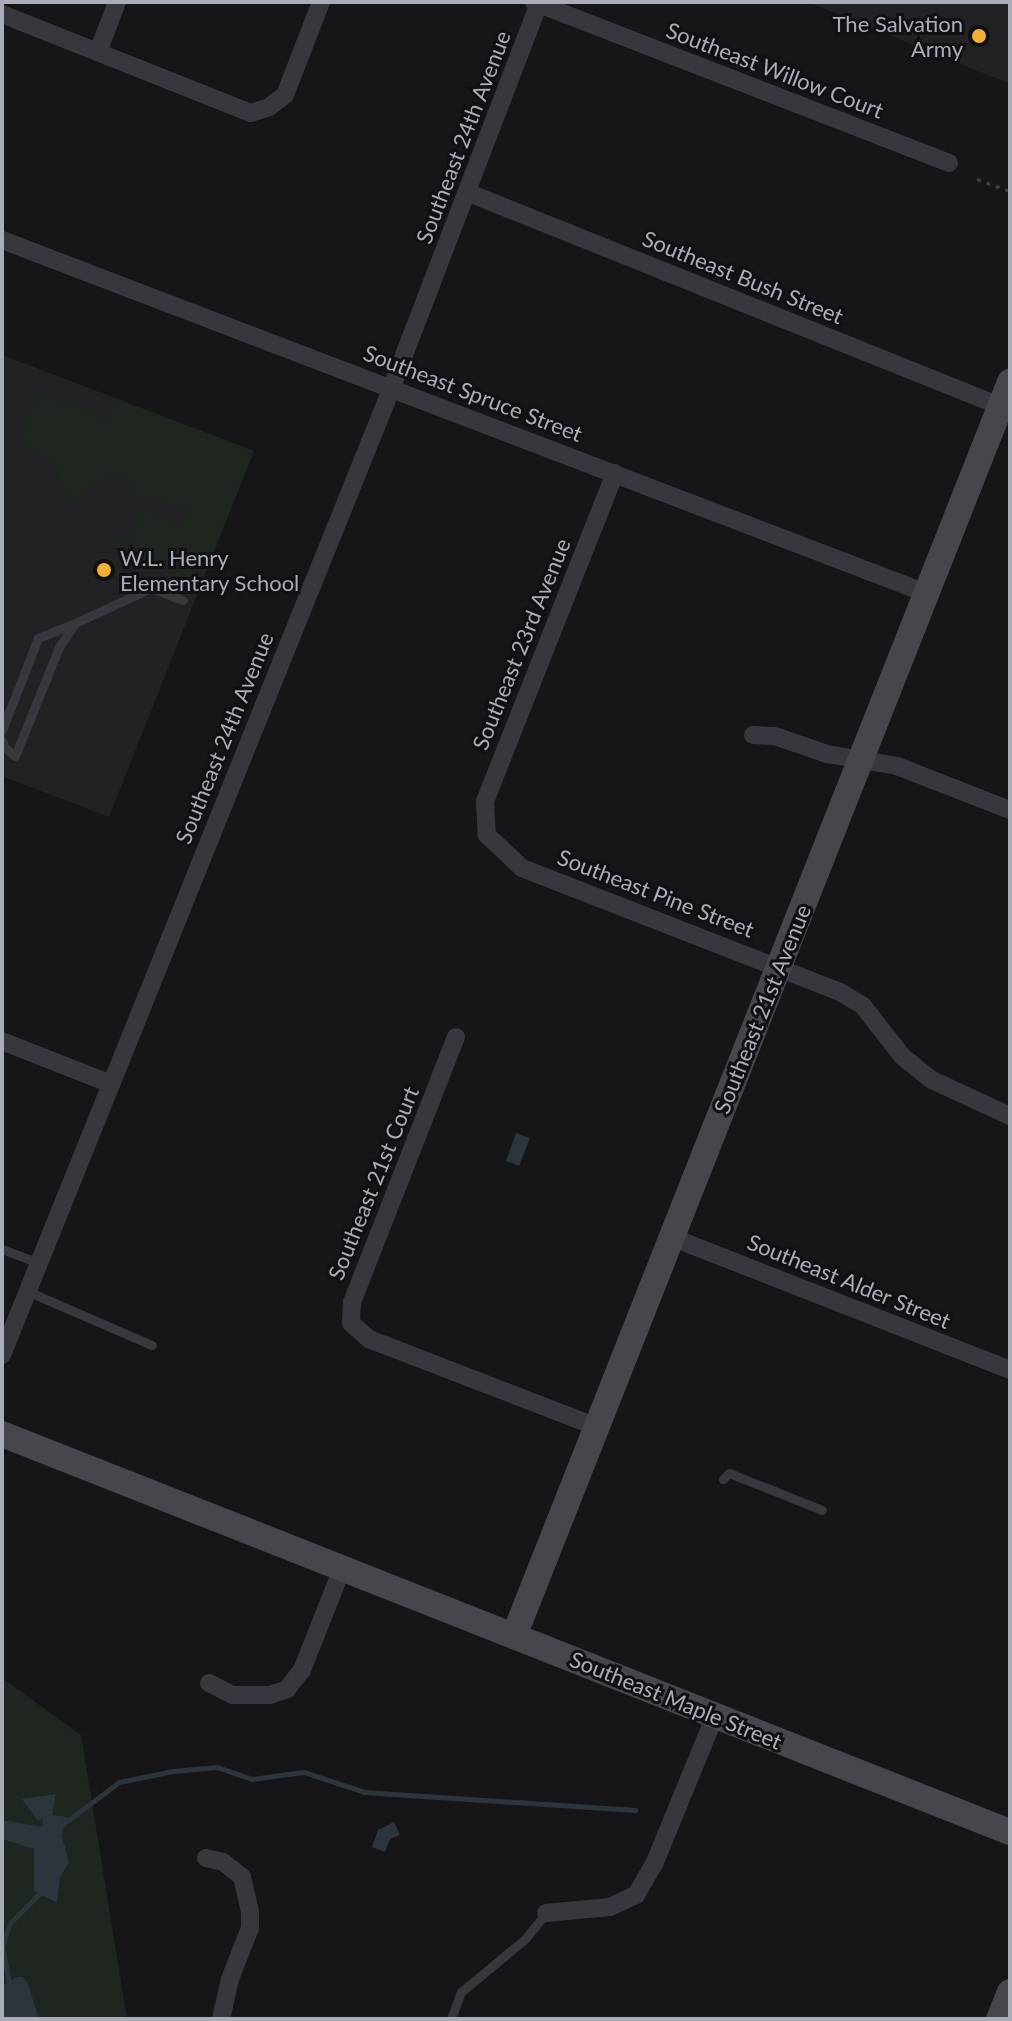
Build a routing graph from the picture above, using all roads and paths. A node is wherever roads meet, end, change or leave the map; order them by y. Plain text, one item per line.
1 (117, 2) edge
2 (321, 2) edge
3 (537, 3) edge
4 (2, 14) edge
5 (98, 52) junction
6 (949, 163) dead end
7 (977, 179) dead end
8 (1010, 191) edge
9 (469, 193) junction
10 (3, 242) edge
11 (392, 388) junction
12 (1005, 394) edge
13 (615, 473) junction
14 (926, 593) junction
15 (183, 600) dead end
16 (75, 623) junction
17 (2, 730) edge
18 (753, 735) dead end
19 (3, 745) edge
20 (861, 758) junction
21 (1010, 810) edge
22 (487, 835) joint
23 (779, 966) junction
24 (456, 1037) dead end
25 (2, 1041) edge
26 (111, 1084) junction
27 (1010, 1116) edge
28 (671, 1237) junction
29 (2, 1249) edge
30 (38, 1263) junction
31 (27, 1291) junction
32 (152, 1345) dead end
33 (2, 1355) edge
34 (1010, 1370) edge
35 (595, 1426) junction
36 (2, 1434) edge
37 (723, 1479) dead end
38 (822, 1510) dead end
39 (342, 1569) junction
40 (514, 1636) junction
41 (209, 1683) dead end
42 (715, 1716) junction
43 (1010, 1832) edge
44 (206, 1858) dead end
45 (546, 1913) joint
46 (221, 2019) edge
47 (451, 2019) edge

1 - 5 street
2 - 5 street
3 - 6 street, Southeast Willow Court
3 - 9 street, Southeast 24th Avenue
4 - 5 street
7 - 8 path
9 - 11 street, Southeast 24th Avenue
9 - 12 street, Southeast Bush Street
10 - 11 street, Southeast Spruce Street
11 - 13 street, Southeast Spruce Street
11 - 26 street, Southeast 24th Avenue
12 - 14 street, Southeast 21st Avenue
13 - 14 street, Southeast Spruce Street
13 - 22 street, Southeast 23rd Avenue
14 - 20 street, Southeast 21st Avenue
15 - 16 lane
16 - 17 lane
16 - 19 lane
18 - 20 street
20 - 21 street
20 - 23 street, Southeast 21st Avenue
22 - 23 street, Southeast Pine Street
23 - 27 street, Southeast Pine Street
23 - 28 street, Southeast 21st Avenue
24 - 35 street, Southeast 21st Court
25 - 26 street
26 - 30 street, Southeast 24th Avenue
28 - 34 street, Southeast Alder Street
28 - 35 street, Southeast 21st Avenue
29 - 30 lane
30 - 31 street, Southeast 24th Avenue
31 - 32 lane
31 - 33 street, Southeast 24th Avenue
35 - 40 street, Southeast 21st Avenue
36 - 39 street, Southeast Maple Street
37 - 38 lane
39 - 40 street, Southeast Maple Street
39 - 41 street
40 - 42 street, Southeast Maple Street
42 - 43 street, Southeast Maple Street
42 - 45 street
44 - 46 street
45 - 47 lane

